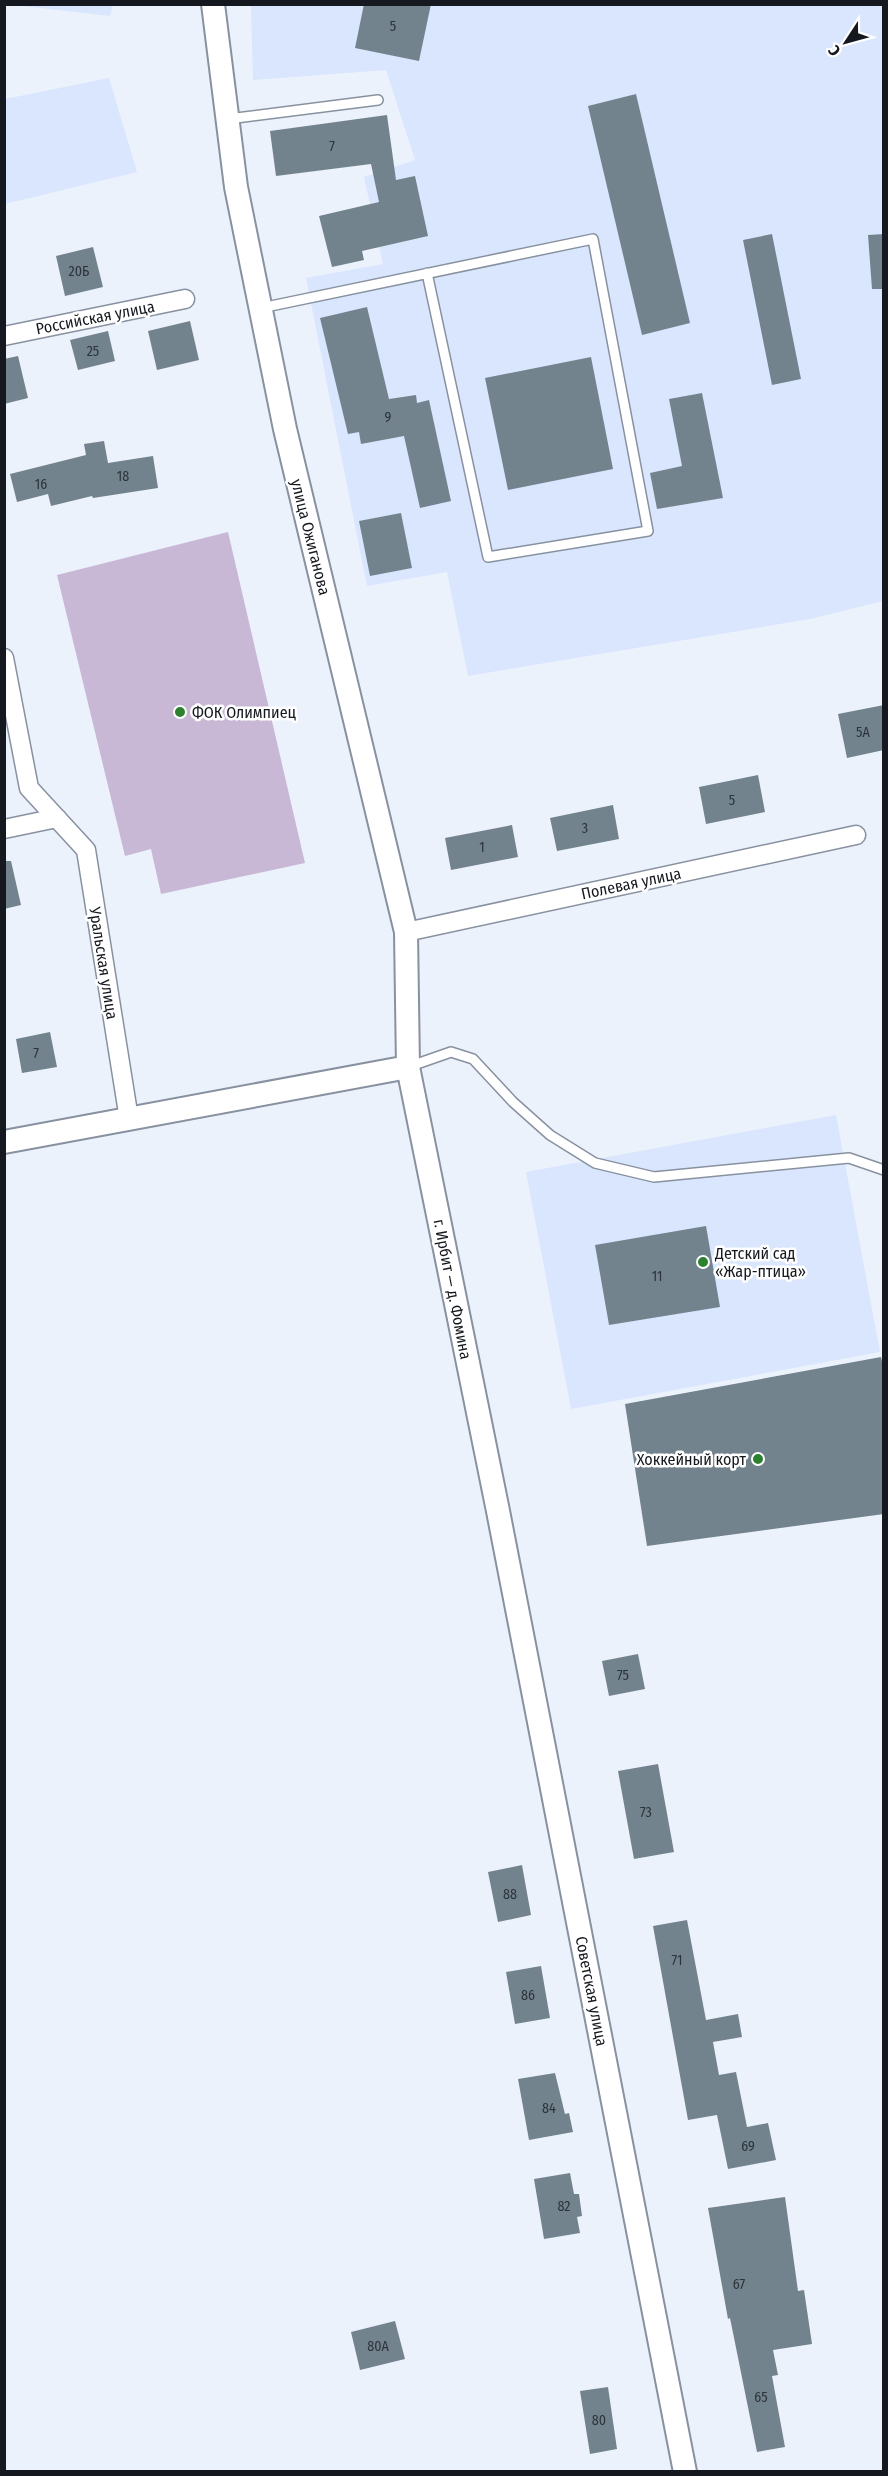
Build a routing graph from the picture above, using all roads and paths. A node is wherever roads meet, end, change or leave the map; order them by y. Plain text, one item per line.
1 (213, 4) edge
2 (378, 100) dead end
3 (228, 119) junction
4 (427, 273) junction
5 (184, 299) dead end
6 (261, 308) junction
7 (4, 336) edge
8 (4, 658) edge
9 (57, 818) junction
10 (4, 829) edge
11 (856, 835) dead end
12 (406, 932) junction
13 (408, 1067) junction
14 (129, 1119) junction
15 (4, 1142) edge
16 (884, 1170) edge
17 (498, 1511) joint
18 (685, 2472) edge

1 - 3 street, улица Ожиганова
2 - 3 lane
3 - 6 street, улица Ожиганова
4 - 4 lane
4 - 6 lane
5 - 7 street, Российская улица
6 - 12 street, улица Ожиганова
8 - 9 street, Уральская улица
9 - 10 street
9 - 14 street, Уральская улица
11 - 12 street, Полевая улица
12 - 13 street, улица Ожиганова
13 - 14 street
13 - 16 lane
13 - 17 street, г. Ирбит — д. Фомина
14 - 15 street
17 - 18 street, Советская улица

